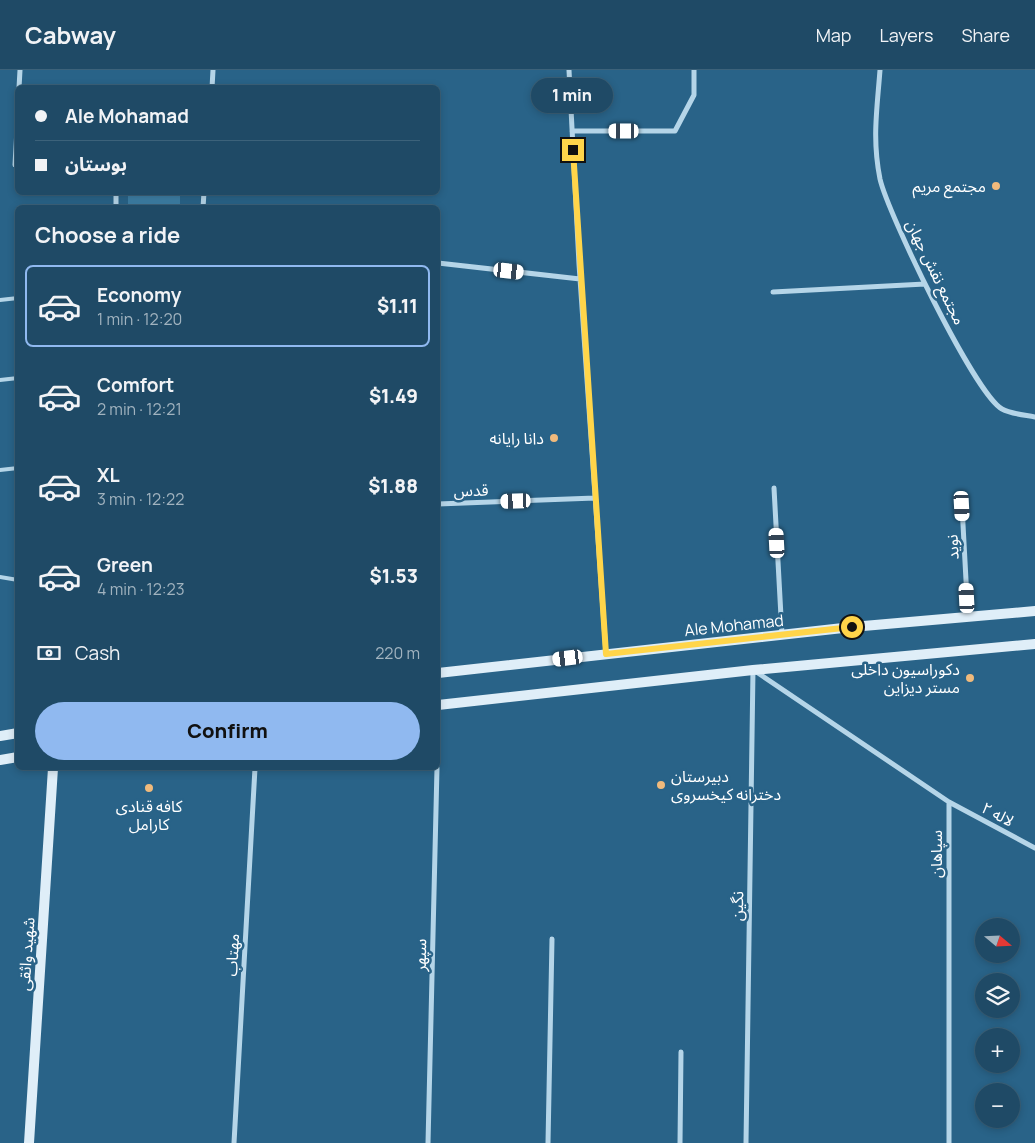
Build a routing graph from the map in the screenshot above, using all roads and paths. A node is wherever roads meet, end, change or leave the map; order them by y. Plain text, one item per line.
1 (20, 70) edge
2 (213, 70) edge
3 (569, 70) edge
4 (694, 70) edge
5 (880, 70) edge
6 (19, 85) edge
7 (212, 85) edge
8 (572, 131) junction
9 (15, 152) edge
10 (14, 165) dead end
11 (440, 264) edge
12 (580, 279) junction
13 (926, 284) junction
14 (773, 292) dead end
15 (15, 298) edge
16 (0, 300) edge
17 (15, 378) edge
18 (0, 380) edge
19 (1035, 417) edge
20 (15, 468) edge
21 (0, 470) edge
22 (774, 488) dead end
23 (595, 498) junction
24 (440, 504) edge
25 (962, 506) dead end
26 (0, 577) edge
27 (15, 580) edge
28 (1035, 611) edge
29 (968, 617) junction
30 (782, 635) junction
31 (1035, 644) edge
32 (606, 654) junction
33 (753, 670) junction
34 (440, 673) edge
35 (440, 705) edge
36 (15, 734) edge
37 (0, 736) edge
38 (15, 758) edge
39 (0, 760) edge
40 (53, 770) edge
41 (255, 770) edge
42 (437, 770) edge
43 (949, 802) junction
44 (1035, 848) edge
45 (552, 939) dead end
46 (681, 1052) dead end
47 (29, 1143) edge
48 (234, 1143) edge
49 (428, 1143) edge
50 (548, 1143) edge
51 (680, 1143) edge
52 (746, 1143) edge
53 (949, 1143) edge

1 - 6 street
2 - 7 street
3 - 8 street
4 - 8 street
5 - 13 street, مجتمع نقش جهان
8 - 12 street
9 - 10 street
11 - 12 street
12 - 23 street
13 - 14 street
13 - 19 street, مجتمع نقش جهان
15 - 16 lane
17 - 18 lane
20 - 21 lane
22 - 30 street
23 - 24 street, قدس
23 - 32 street
25 - 29 street, نوید
26 - 27 lane
28 - 29 main road, Ale Mohamad
29 - 30 main road, Ale Mohamad
30 - 32 main road, Ale Mohamad
31 - 33 main road
32 - 34 main road, Ale Mohamad
33 - 35 main road
33 - 43 street
33 - 52 street, نگین
36 - 37 main road
38 - 39 main road
40 - 47 main road, شهید واثقی
41 - 48 street, مهتاب
42 - 49 street, سپهر
43 - 44 street, لاله ۲
43 - 53 street, سپاهان
45 - 50 street
46 - 51 street

